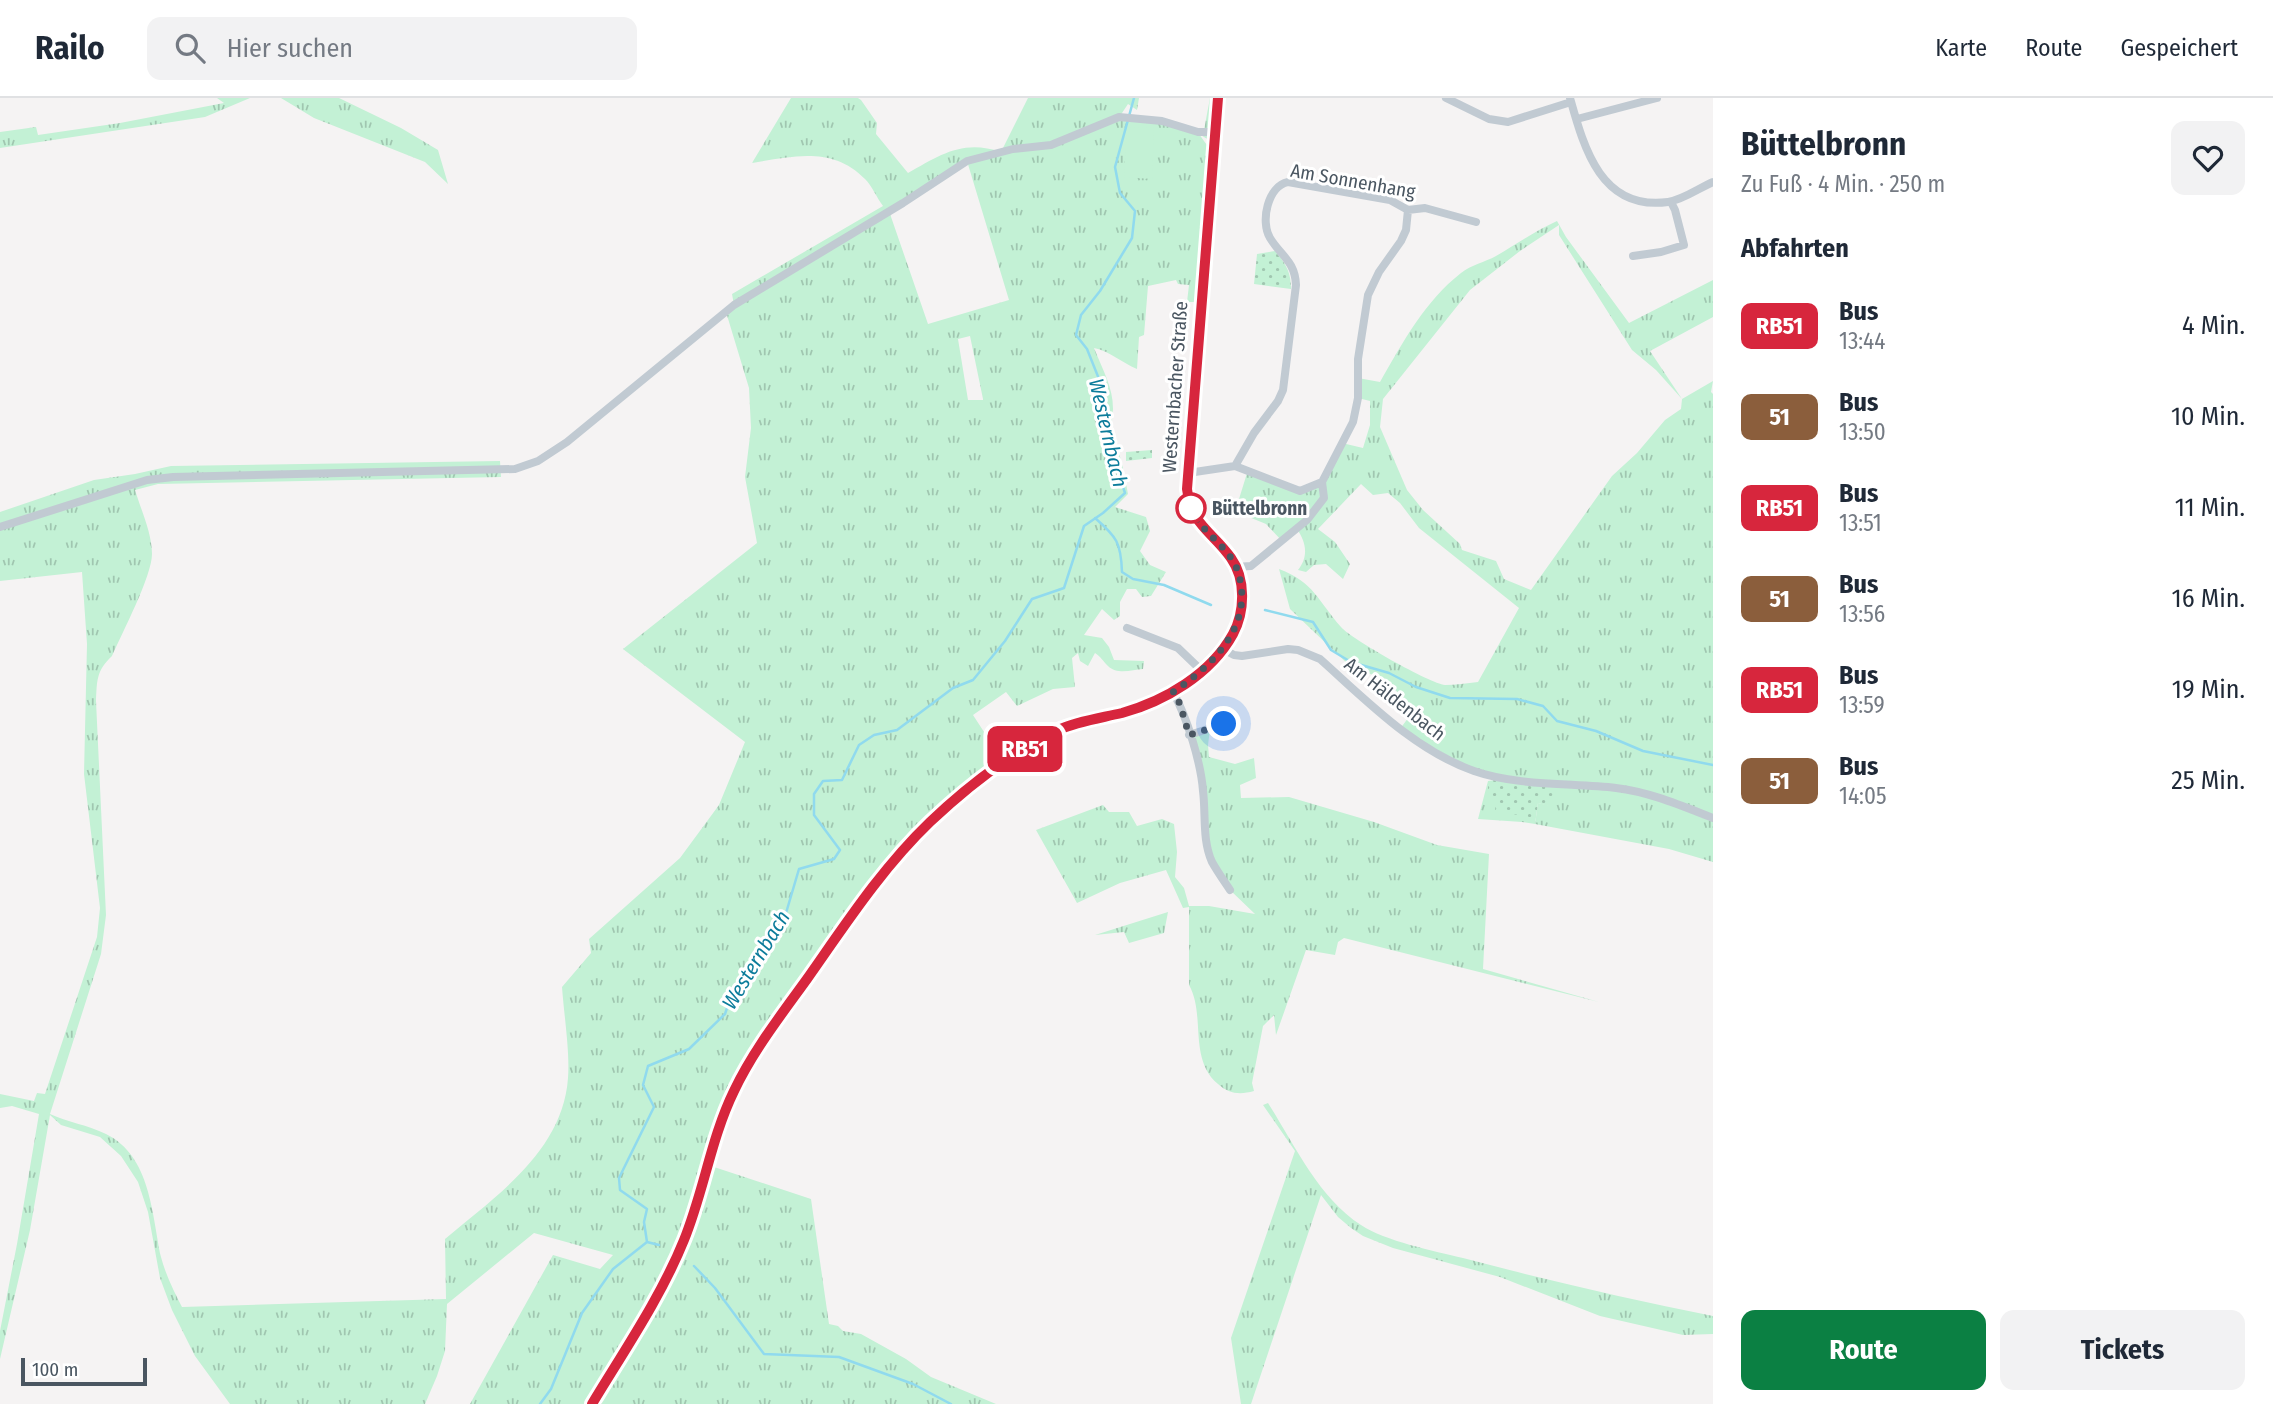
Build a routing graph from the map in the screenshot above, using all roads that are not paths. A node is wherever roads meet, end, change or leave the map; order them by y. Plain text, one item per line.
1 (1218, 98) edge
2 (1446, 98) edge
3 (1657, 98) edge
4 (1570, 100) edge
5 (1577, 119) junction
6 (1215, 132) junction
7 (1713, 182) edge
8 (1671, 202) junction
9 (1408, 210) junction
10 (1476, 222) dead end
11 (1633, 256) dead end
12 (1235, 466) junction
13 (1188, 473) junction
14 (1322, 482) junction
15 (0, 527) edge
16 (1236, 567) junction
17 (1126, 628) dead end
18 (1223, 649) junction
19 (1202, 670) junction
20 (1173, 692) junction
21 (1224, 724) dead end
22 (1189, 735) junction
23 (1713, 818) edge
24 (1230, 890) dead end
25 (592, 1404) edge

1 - 6 street, Westernbacher Straße
2 - 4 street
3 - 5 street
4 - 5 street
5 - 8 street
6 - 13 street, Westernbacher Straße
6 - 15 street
7 - 8 street
8 - 11 street
9 - 10 street, Am Sonnenhang
9 - 12 street, Am Sonnenhang
9 - 14 street
12 - 13 street
12 - 14 street
13 - 16 street, Westernbacher Straße
14 - 16 street
16 - 18 street, Westernbacher Straße
17 - 19 street
18 - 19 street, Westernbacher Straße
18 - 23 street, Am Häldenbach
19 - 20 street, Westernbacher Straße
20 - 22 street
20 - 25 street, Westernbacher Straße
21 - 22 street
22 - 24 street

